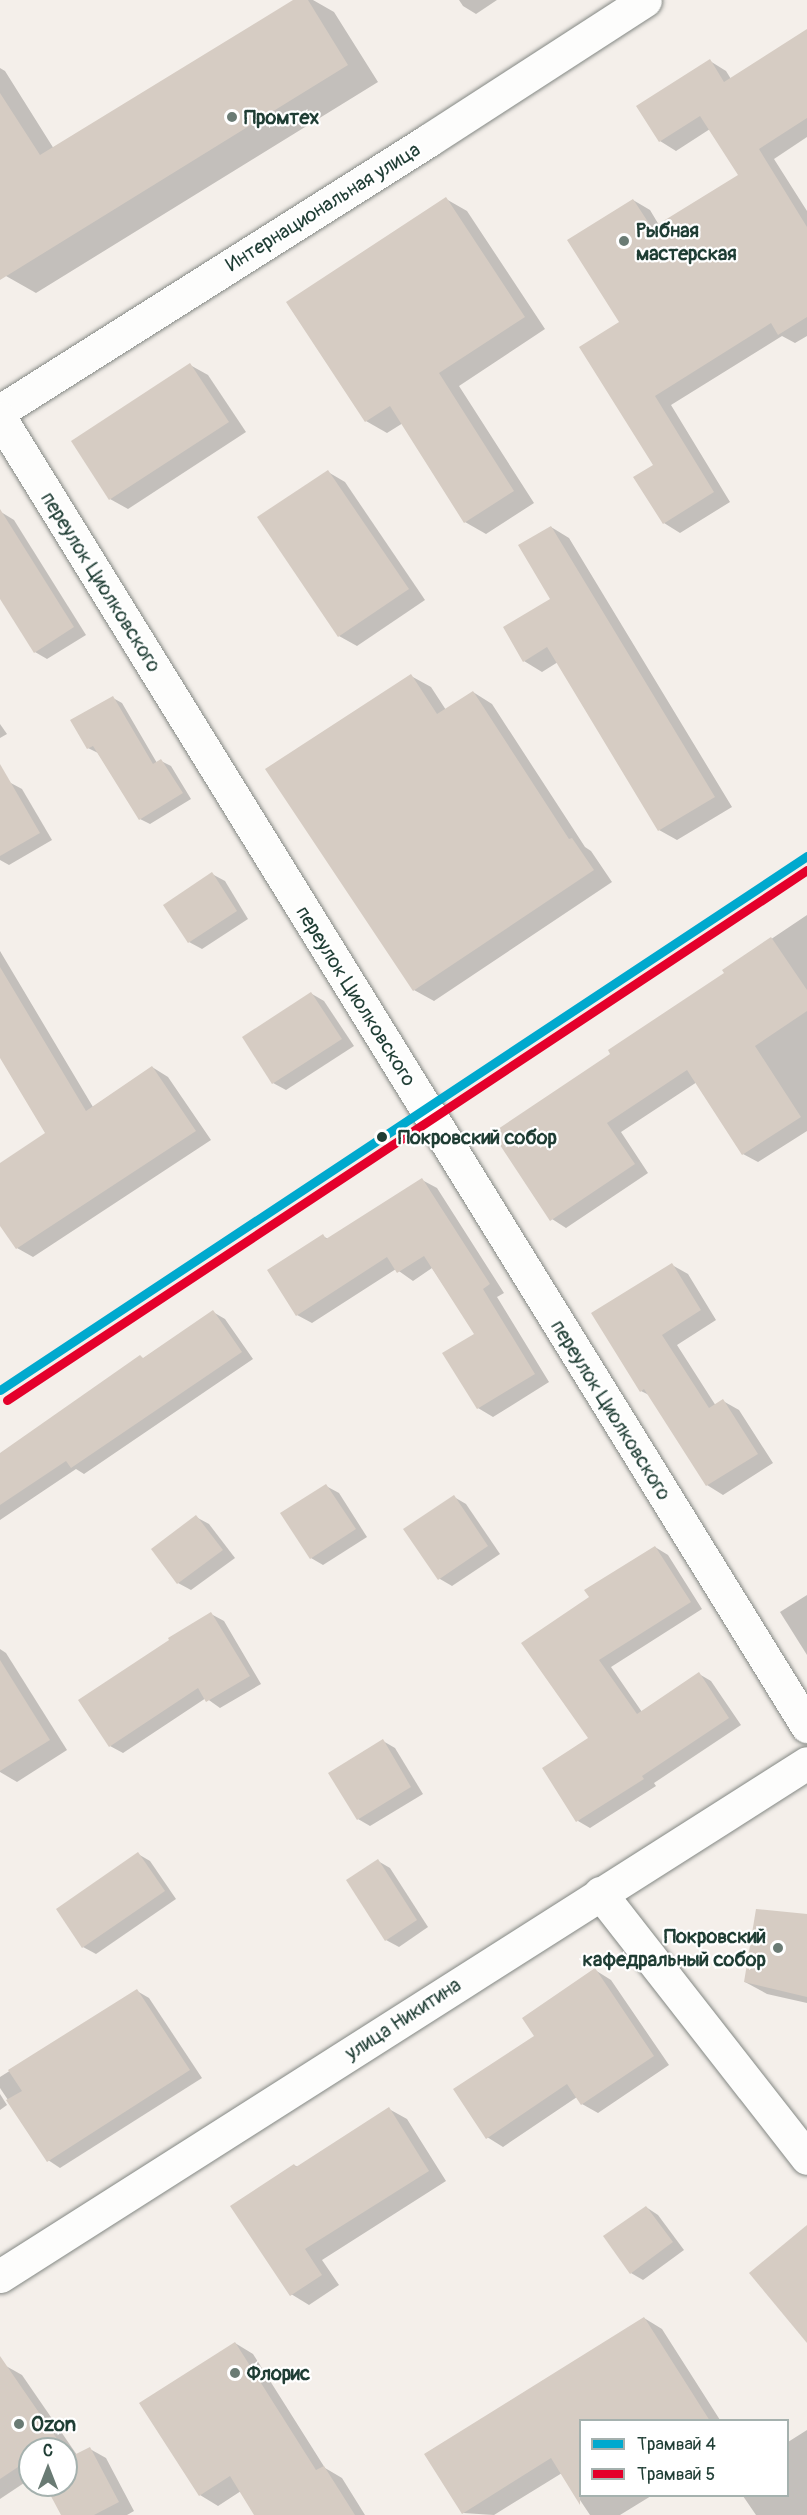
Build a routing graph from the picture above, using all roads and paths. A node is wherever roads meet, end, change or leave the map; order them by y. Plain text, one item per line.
1 (645, 0) edge
2 (0, 411) edge
3 (0, 418) edge
4 (807, 1726) edge
5 (807, 1763) edge
6 (600, 1893) junction
7 (807, 2158) edge
8 (0, 2276) edge

1 - 2 street, Интернациональная улица
3 - 4 street, переулок Циолковского
5 - 6 street, улица Никитина
6 - 7 street
6 - 8 street, улица Никитина

